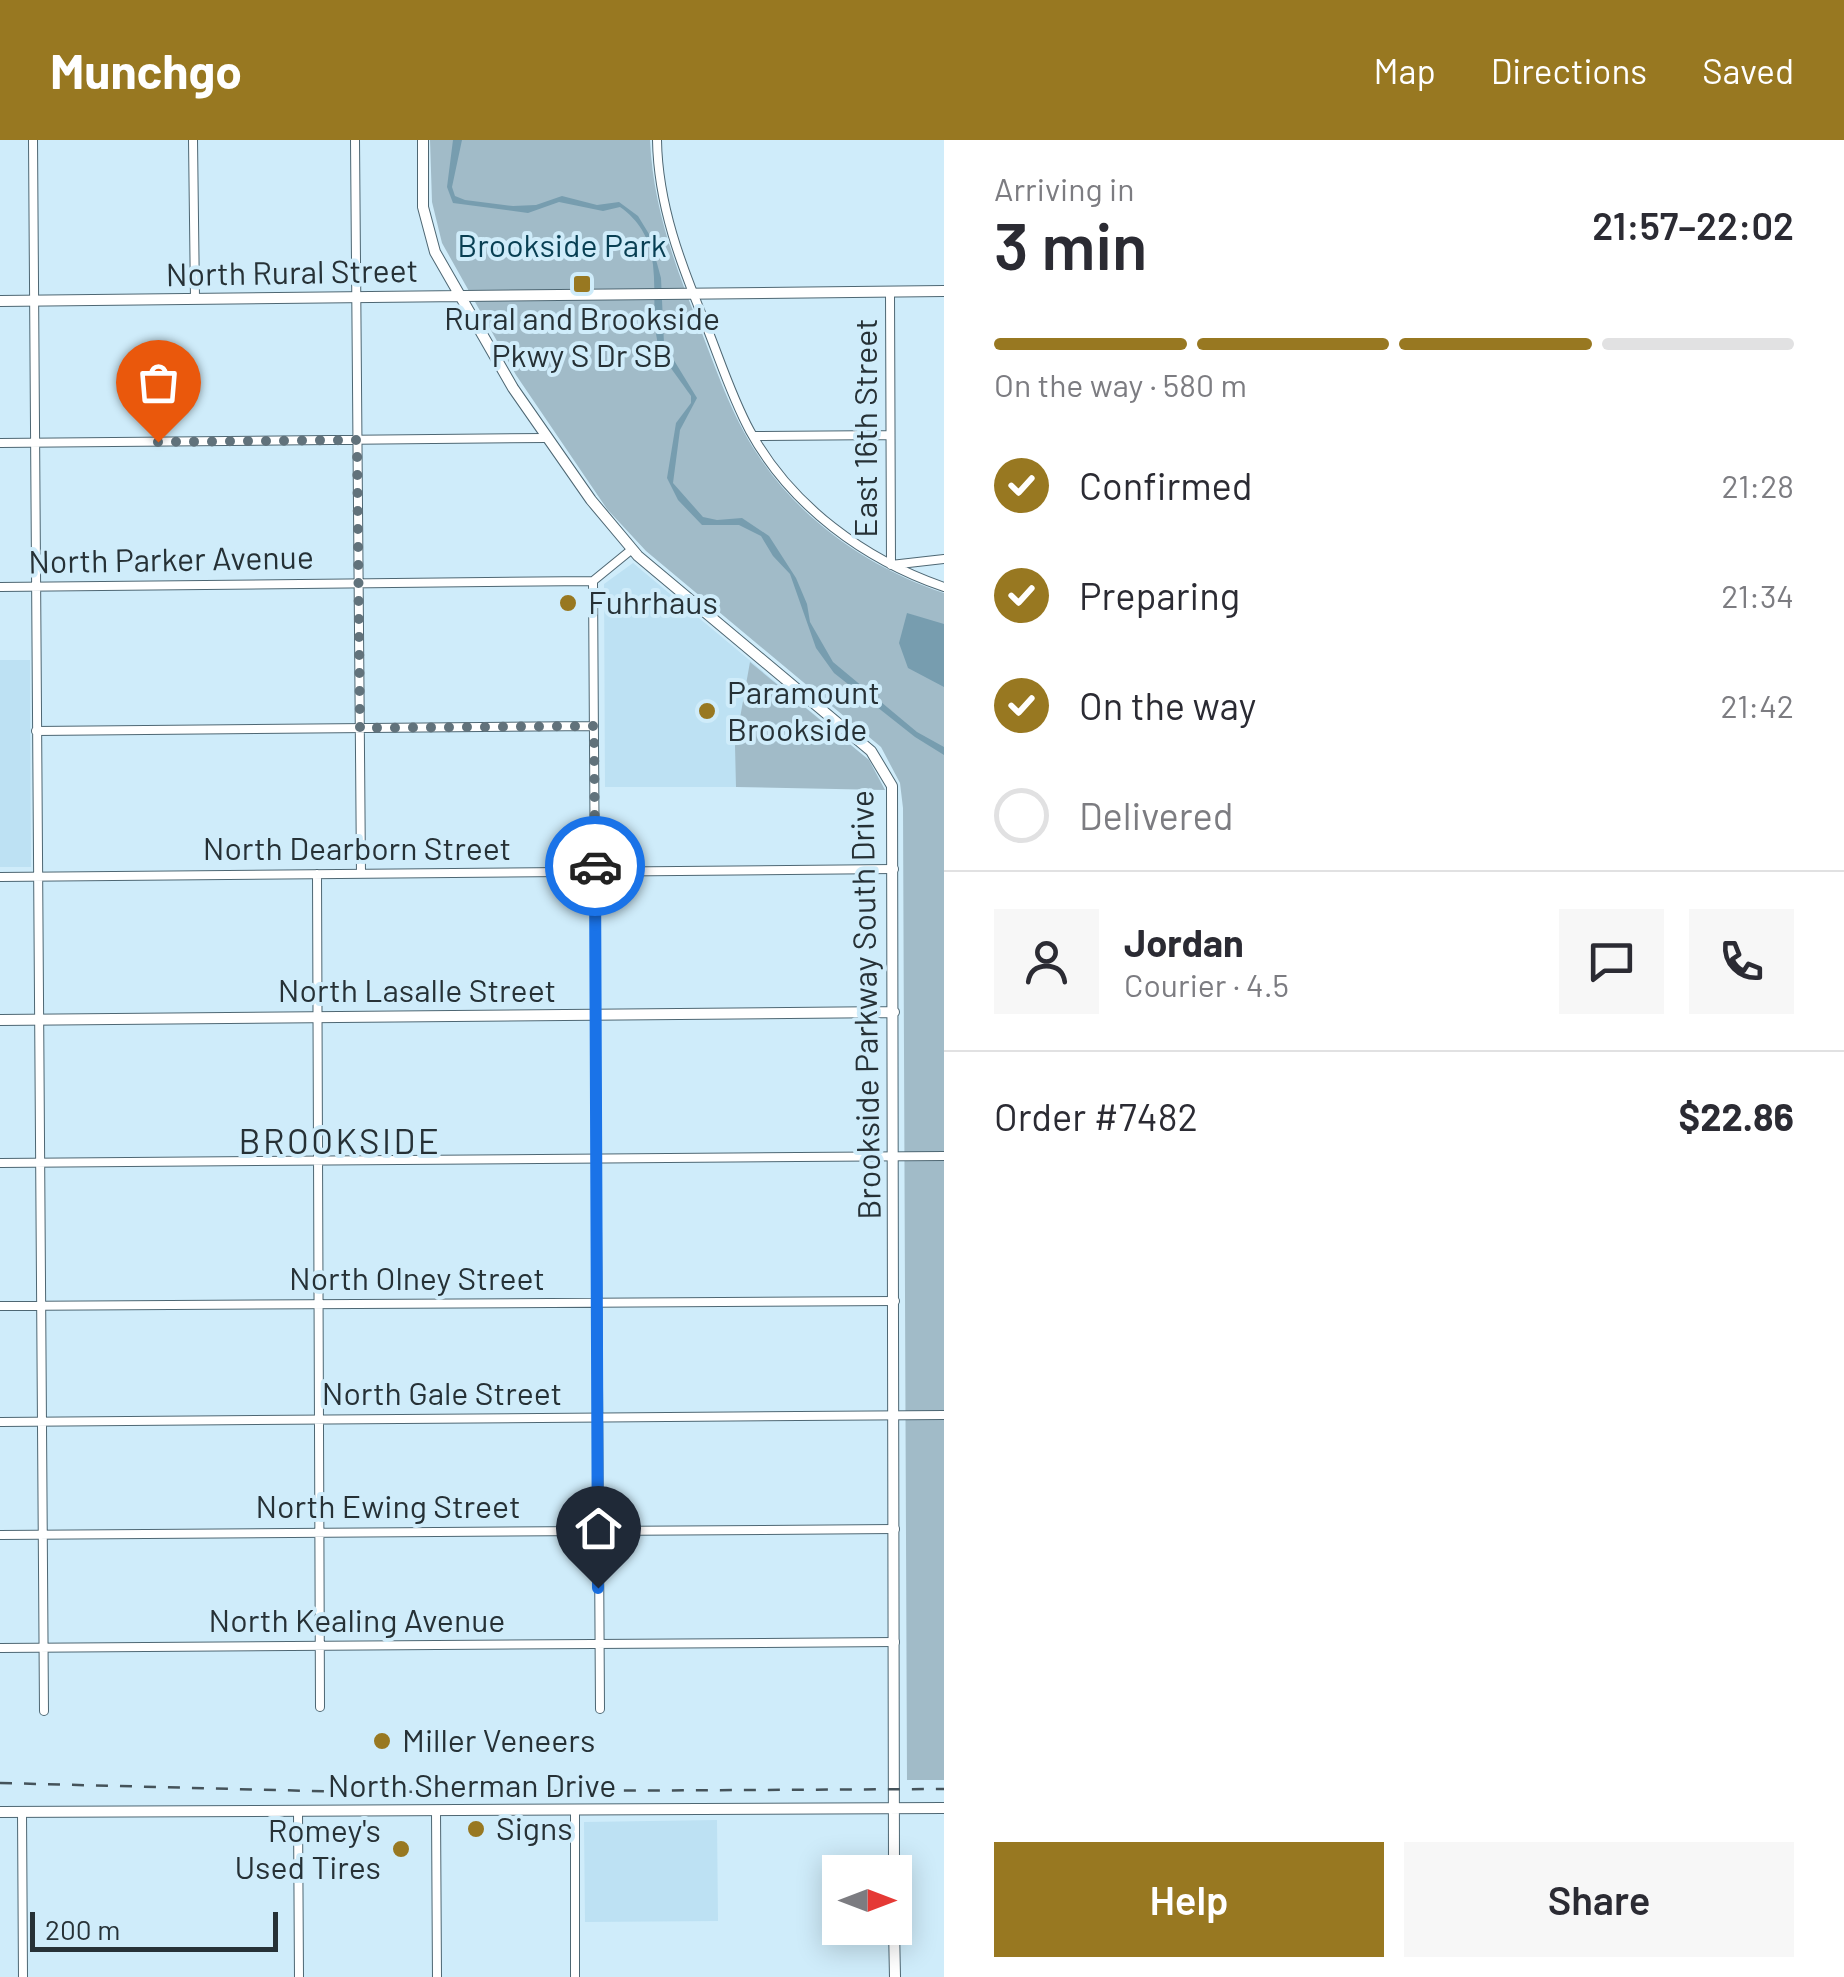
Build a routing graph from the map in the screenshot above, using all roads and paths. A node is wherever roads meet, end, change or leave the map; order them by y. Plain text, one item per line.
1 (33, 140) edge
2 (194, 140) edge
3 (354, 140) edge
4 (423, 140) edge
5 (658, 140) edge
6 (890, 292) junction
7 (944, 292) edge
8 (693, 294) junction
9 (458, 296) junction
10 (356, 298) junction
11 (195, 299) junction
12 (34, 300) junction
13 (0, 301) edge
14 (890, 435) junction
15 (753, 436) junction
16 (546, 438) junction
17 (357, 440) junction
18 (0, 443) edge
19 (34, 443) junction
20 (632, 550) junction
21 (944, 560) edge
22 (890, 564) junction
23 (593, 581) junction
24 (358, 583) junction
25 (0, 586) edge
26 (35, 586) junction
27 (944, 587) edge
28 (594, 726) junction
29 (360, 728) junction
30 (36, 731) junction
31 (894, 870) junction
32 (595, 872) junction
33 (318, 874) junction
34 (361, 874) junction
35 (0, 876) edge
36 (37, 876) junction
37 (894, 1012) junction
38 (596, 1015) junction
39 (318, 1017) junction
40 (0, 1020) edge
41 (39, 1020) junction
42 (894, 1156) junction
43 (944, 1156) edge
44 (596, 1159) junction
45 (318, 1161) junction
46 (39, 1162) junction
47 (0, 1163) edge
48 (895, 1301) junction
49 (597, 1303) junction
50 (319, 1304) junction
51 (0, 1306) edge
52 (40, 1306) junction
53 (944, 1415) edge
54 (895, 1416) junction
55 (598, 1418) junction
56 (319, 1420) junction
57 (0, 1422) edge
58 (41, 1422) junction
59 (896, 1529) junction
60 (598, 1531) junction
61 (320, 1533) junction
62 (42, 1534) junction
63 (0, 1535) edge
64 (895, 1642) junction
65 (599, 1644) junction
66 (320, 1646) junction
67 (0, 1648) edge
68 (43, 1648) junction
69 (320, 1707) dead end
70 (600, 1709) dead end
71 (44, 1711) dead end
72 (894, 1808) junction
73 (944, 1808) edge
74 (575, 1810) junction
75 (436, 1811) junction
76 (0, 1812) edge
77 (22, 1812) junction
78 (298, 1812) junction
79 (894, 1855) edge
80 (894, 1945) edge
81 (23, 1977) edge
82 (299, 1977) edge
83 (437, 1977) edge
84 (576, 1977) edge
85 (895, 1977) edge

1 - 12 street
2 - 11 street
3 - 10 street
4 - 9 main road, Brookside Parkway South Drive
5 - 8 street
6 - 7 main road, North Rural Street
6 - 8 main road, North Rural Street
6 - 14 street, East 16th Street
8 - 9 main road, North Rural Street
8 - 15 street
9 - 10 main road, North Rural Street
9 - 16 main road, Brookside Parkway South Drive
10 - 11 main road, North Rural Street
10 - 17 street
11 - 12 main road, North Rural Street
12 - 13 main road, North Rural Street
12 - 19 street
14 - 15 street
14 - 22 street, East 16th Street
15 - 22 street
16 - 17 street
16 - 20 main road, Brookside Parkway South Drive
17 - 19 street
17 - 24 street
18 - 19 street
19 - 26 street
20 - 23 street
20 - 31 main road, Brookside Parkway South Drive
21 - 22 street
22 - 27 street
23 - 24 street, North Parker Avenue
23 - 28 street
24 - 26 street, North Parker Avenue
24 - 29 street
25 - 26 street, North Parker Avenue
26 - 30 street
28 - 29 street
28 - 32 street
29 - 30 street
29 - 34 street
30 - 36 street
31 - 32 street, North Dearborn Street
31 - 37 main road, Brookside Parkway South Drive
32 - 34 street, North Dearborn Street
32 - 38 street
33 - 34 street, North Dearborn Street
33 - 36 street, North Dearborn Street
33 - 39 street
35 - 36 street, North Dearborn Street
36 - 41 street
37 - 38 main road, North Lasalle Street
37 - 42 main road, Brookside Parkway South Drive
38 - 39 main road, North Lasalle Street
38 - 44 street
39 - 41 main road, North Lasalle Street
39 - 45 street
40 - 41 main road, North Lasalle Street
41 - 46 street
42 - 43 street
42 - 44 street
42 - 48 main road, Brookside Parkway South Drive
44 - 45 street
44 - 49 street
45 - 46 street
45 - 50 street
46 - 47 street
46 - 52 street
48 - 49 street, North Olney Street
48 - 54 main road, Brookside Parkway South Drive
49 - 50 street, North Olney Street
49 - 55 street
50 - 52 street, North Olney Street
50 - 56 street
51 - 52 street, North Olney Street
52 - 58 street
53 - 54 street, North Gale Street
54 - 55 street, North Gale Street
54 - 59 main road, Brookside Parkway South Drive
55 - 56 street, North Gale Street
55 - 60 street
56 - 58 street, North Gale Street
56 - 61 street
57 - 58 street, North Gale Street
58 - 62 street
59 - 60 street, North Ewing Street
59 - 64 main road, Brookside Parkway South Drive
60 - 61 street, North Ewing Street
60 - 65 street
61 - 62 street, North Ewing Street
61 - 66 street
62 - 63 street, North Ewing Street
62 - 68 street
64 - 65 street, North Kealing Avenue
64 - 72 main road, Brookside Parkway South Drive
65 - 66 street, North Kealing Avenue
65 - 70 street
66 - 68 street, North Kealing Avenue
66 - 69 street
67 - 68 street, North Kealing Avenue
68 - 71 street
72 - 73 main road, North Sherman Drive
72 - 74 main road, North Sherman Drive
72 - 79 main road
74 - 75 main road, North Sherman Drive
74 - 84 street
75 - 78 main road, North Sherman Drive
75 - 83 street
76 - 77 main road, North Sherman Drive
77 - 78 main road, North Sherman Drive
77 - 81 street
78 - 82 street
80 - 85 main road

